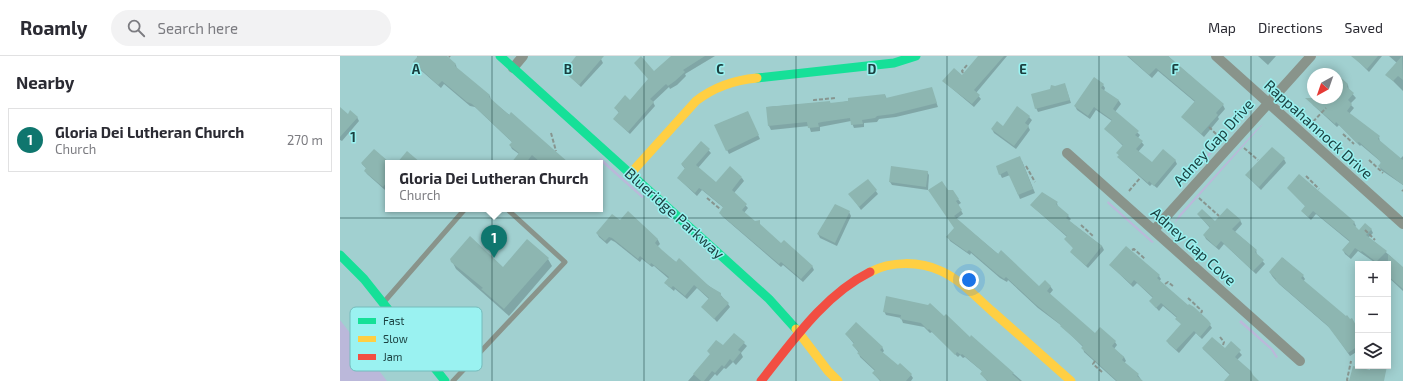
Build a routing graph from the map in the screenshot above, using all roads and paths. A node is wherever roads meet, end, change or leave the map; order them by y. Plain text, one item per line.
1 (500, 56) edge
2 (523, 56) edge
3 (916, 56) edge
4 (1216, 56) edge
5 (1311, 56) edge
6 (967, 65) dead end
7 (513, 68) junction
8 (963, 74) dead end
9 (835, 98) dead end
10 (814, 101) dead end
11 (1268, 103) junction
12 (1326, 108) dead end
13 (1209, 127) dead end
14 (1308, 128) dead end
15 (551, 133) dead end
16 (1342, 134) dead end
17 (1223, 141) dead end
18 (1354, 144) dead end
19 (1244, 148) dead end
20 (556, 151) dead end
21 (1067, 153) dead end
22 (1258, 160) dead end
23 (1369, 160) dead end
24 (1026, 166) dead end
25 (630, 173) junction
26 (1383, 173) dead end
27 (1306, 176) dead end
28 (1140, 178) dead end
29 (1035, 182) dead end
30 (1319, 189) dead end
31 (1128, 191) dead end
32 (707, 198) dead end
33 (1199, 198) dead end
34 (720, 209) dead end
35 (462, 212) edge
36 (510, 212) edge
37 (1219, 216) dead end
38 (1403, 224) edge
39 (1081, 225) dead end
40 (1154, 230) junction
41 (1365, 230) dead end
42 (1094, 237) dead end
43 (1376, 240) dead end
44 (1132, 250) dead end
45 (340, 255) edge
46 (1145, 259) dead end
47 (1166, 284) dead end
48 (1174, 287) dead end
49 (1188, 298) dead end
50 (383, 303) junction
51 (386, 307) edge
52 (1201, 313) dead end
53 (800, 333) junction
54 (1220, 337) dead end
55 (1223, 345) dead end
56 (482, 350) edge
57 (1095, 361) dead end
58 (1300, 361) dead end
59 (1351, 361) dead end
60 (437, 371) edge
61 (462, 371) edge
62 (1102, 372) dead end
63 (445, 381) edge
64 (453, 381) edge
65 (761, 381) edge
66 (838, 381) edge
67 (1071, 381) edge
68 (1348, 381) edge

1 - 7 street, Blueridge Parkway
2 - 7 street
3 - 25 street
4 - 11 street, Rappahannock Drive
5 - 11 street, Adney Gap Drive
6 - 8 path
7 - 25 street, Blueridge Parkway
9 - 10 path
11 - 38 street, Rappahannock Drive
11 - 40 street, Adney Gap Drive
12 - 14 path
13 - 17 path
15 - 20 path
16 - 18 path
19 - 22 path
21 - 40 street, Adney Gap Cove
23 - 26 path
24 - 29 path
25 - 53 street, Blueridge Parkway
27 - 30 path
28 - 31 path
32 - 34 path
33 - 37 path
35 - 50 lane
36 - 56 lane
39 - 42 path
40 - 58 street, Adney Gap Cove
41 - 43 path
44 - 46 path
45 - 50 street
47 - 48 path
49 - 52 path
50 - 51 street
53 - 65 street
53 - 66 street, Blueridge Parkway
53 - 67 street
54 - 55 path
57 - 62 path
59 - 68 path
60 - 63 street
61 - 64 lane

